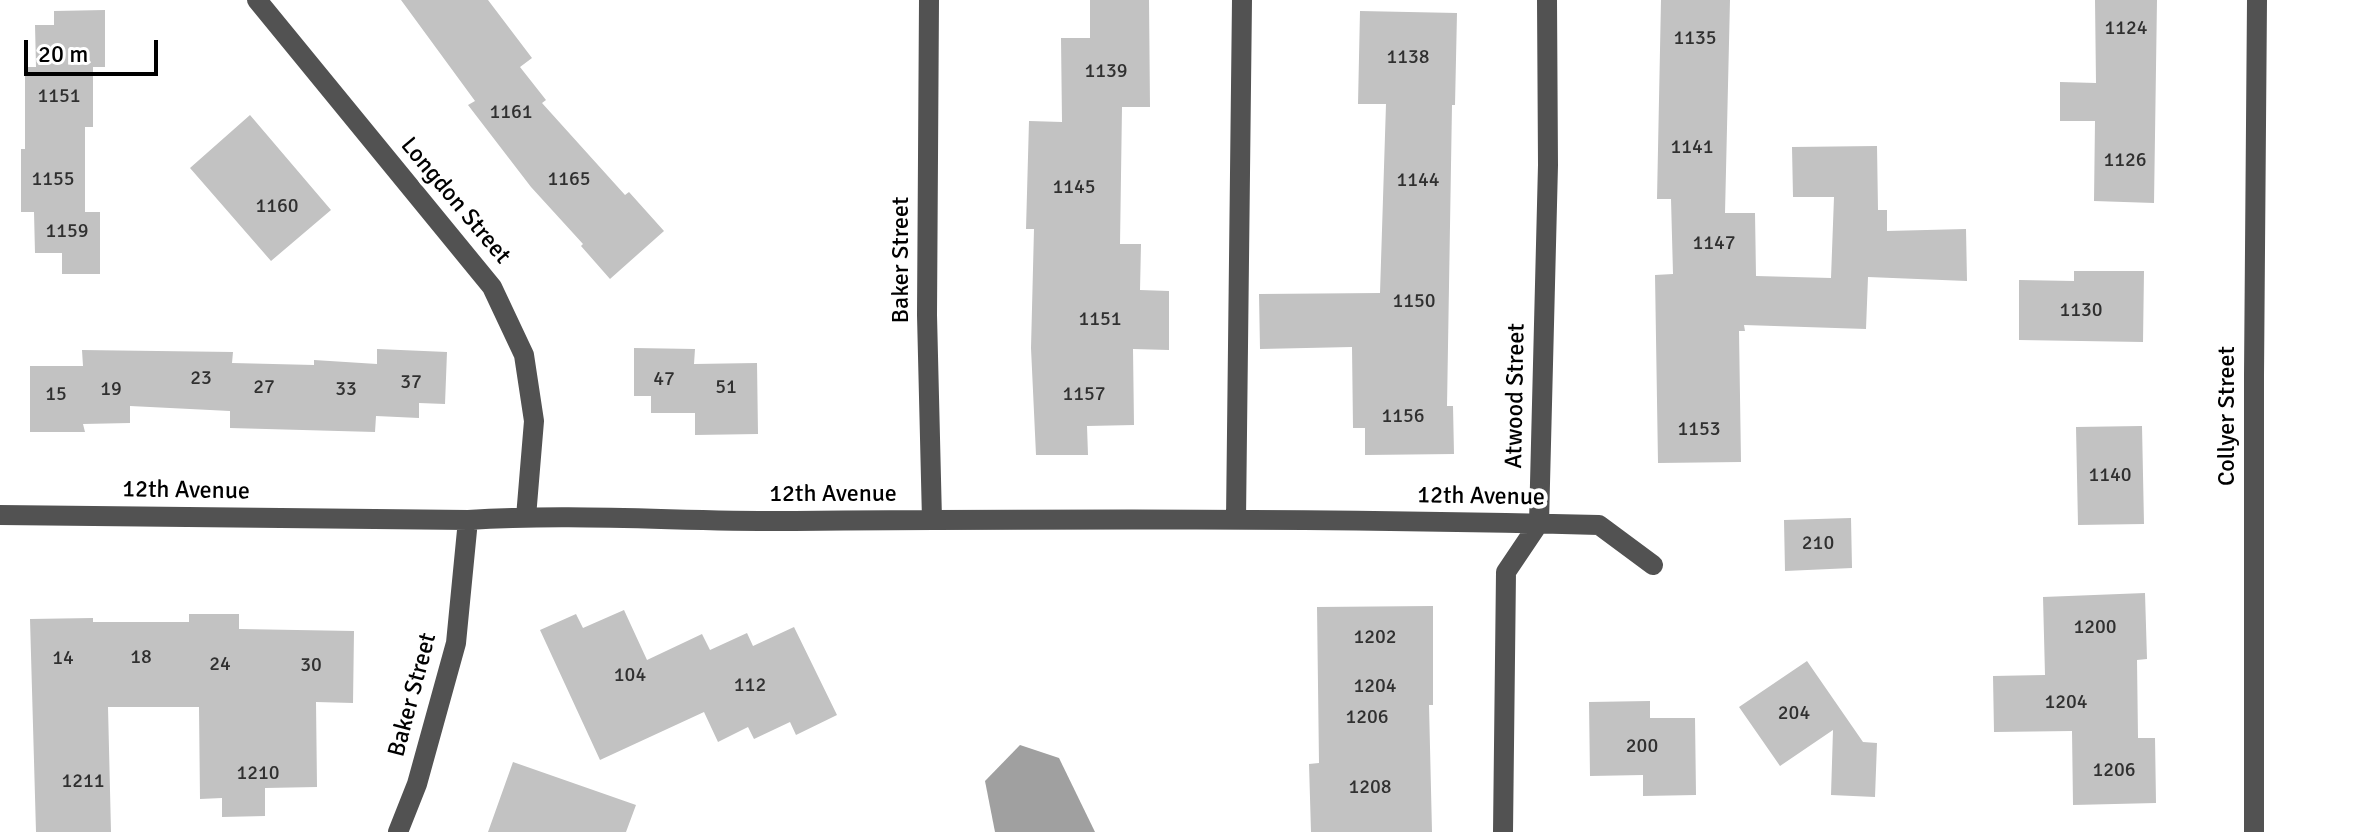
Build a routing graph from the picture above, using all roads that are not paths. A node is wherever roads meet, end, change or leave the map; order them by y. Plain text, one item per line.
1 (257, 0) edge
2 (929, 0) edge
3 (1242, 0) edge
4 (1547, 0) edge
5 (2257, 0) edge
6 (0, 515) edge
7 (526, 517) junction
8 (1236, 519) junction
9 (468, 520) junction
10 (932, 520) junction
11 (1539, 523) junction
12 (1653, 565) dead end
13 (398, 832) edge
14 (1503, 832) edge
15 (2254, 832) edge

1 - 7 street, Longdon Street
2 - 10 street, Baker Street
3 - 8 street
4 - 11 street, Atwood Street
5 - 15 street, Collyer Street
6 - 9 street, 12th Avenue
7 - 9 street, 12th Avenue
7 - 10 street, 12th Avenue
8 - 10 street, 12th Avenue
8 - 11 street, 12th Avenue
9 - 13 street, Baker Street
11 - 12 street, 12th Avenue
11 - 14 street

